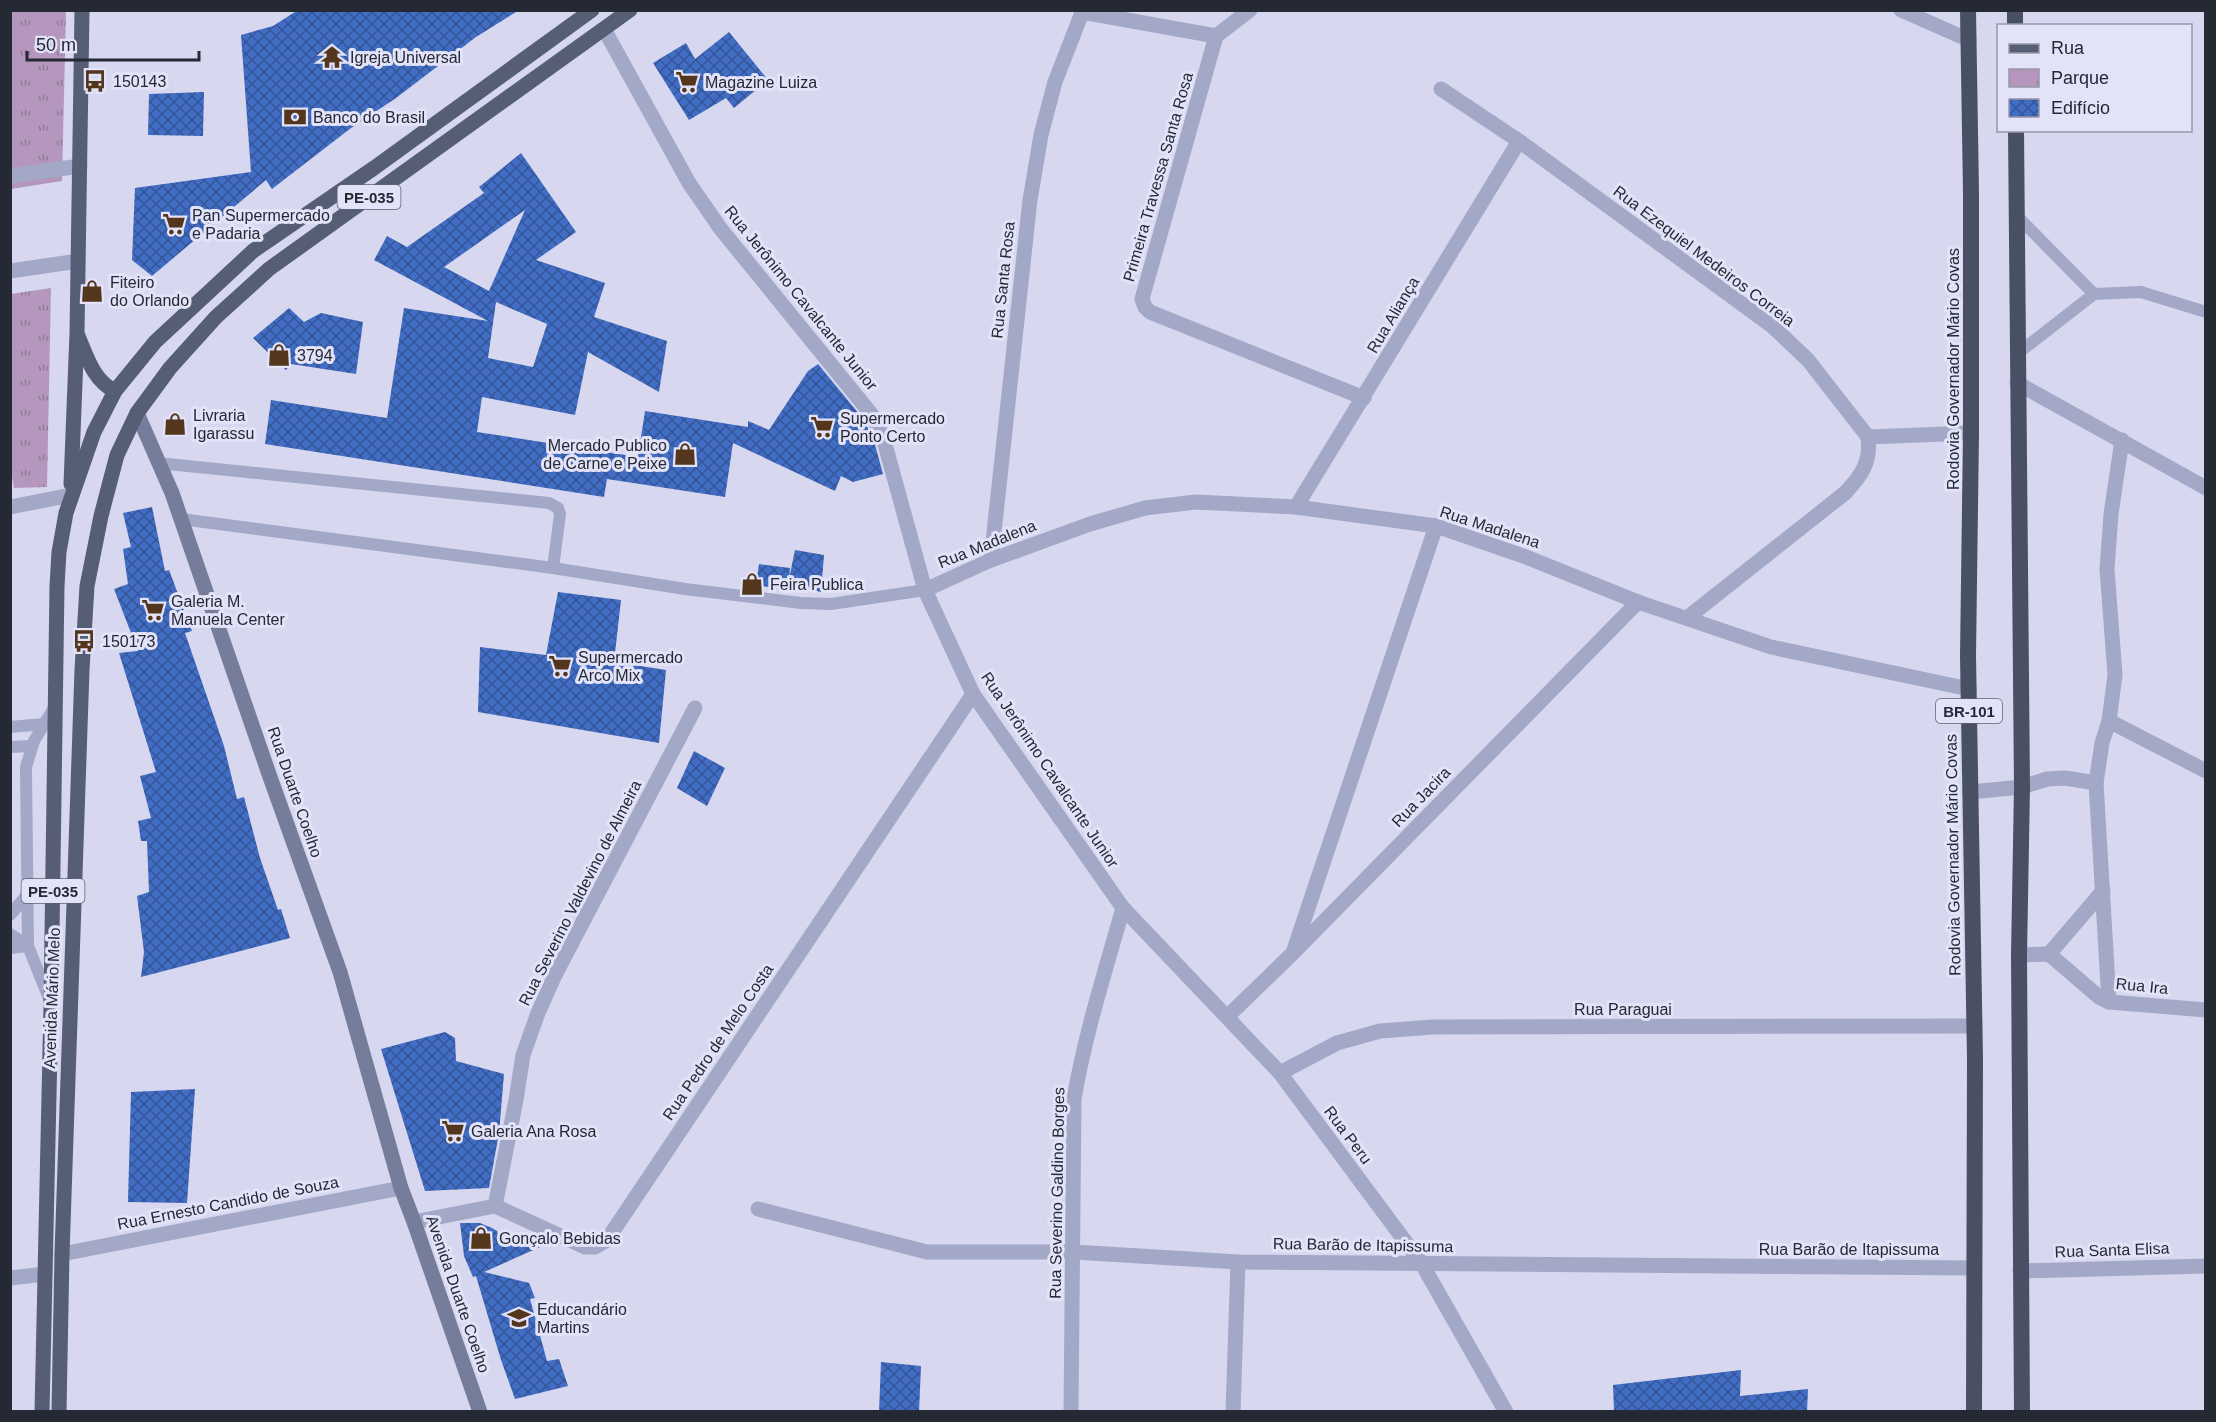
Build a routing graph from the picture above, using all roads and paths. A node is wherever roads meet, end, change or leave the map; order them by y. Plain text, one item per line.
1 (82, 10) edge
2 (592, 10) edge
3 (630, 10) edge
4 (1250, 10) edge
5 (1901, 10) edge
6 (1968, 10) edge
7 (1082, 11) edge
8 (1916, 14) edge
9 (604, 29) junction
10 (1216, 36) junction
11 (1969, 40) junction
12 (1441, 89) dead end
13 (2016, 132) edge
14 (1519, 141) junction
15 (80, 166) junction
16 (10, 176) edge
17 (2017, 216) junction
18 (78, 261) junction
19 (10, 271) edge
20 (2094, 294) junction
21 (2205, 312) edge
22 (77, 333) junction
23 (2018, 354) junction
24 (2018, 383) junction
25 (115, 391) junction
26 (1364, 398) junction
27 (137, 413) junction
28 (1971, 433) junction
29 (1868, 437) junction
30 (2122, 440) junction
31 (158, 463) junction
32 (2205, 488) edge
33 (71, 495) junction
34 (10, 507) edge
35 (1296, 507) junction
36 (181, 519) junction
37 (1436, 526) junction
38 (991, 560) junction
39 (553, 568) junction
40 (925, 590) junction
41 (1638, 602) junction
42 (1687, 618) junction
43 (1969, 689) junction
44 (973, 694) junction
45 (56, 705) junction
46 (695, 708) dead end
47 (2109, 721) junction
48 (44, 724) junction
49 (10, 727) edge
50 (32, 746) junction
51 (10, 747) edge
52 (2205, 771) edge
53 (2097, 783) junction
54 (2022, 787) junction
55 (1970, 792) junction
56 (2103, 891) junction
57 (27, 896) junction
58 (1123, 909) junction
59 (10, 915) edge
60 (10, 934) edge
61 (10, 946) edge
62 (28, 946) junction
63 (1293, 953) junction
64 (2049, 954) junction
65 (2019, 955) junction
66 (2109, 1002) junction
67 (51, 1005) junction
68 (2205, 1010) edge
69 (1228, 1016) junction
70 (1974, 1026) junction
71 (1280, 1073) junction
72 (401, 1188) junction
73 (495, 1206) junction
74 (758, 1209) dead end
75 (414, 1222) junction
76 (1074, 1252) junction
77 (62, 1254) junction
78 (1238, 1262) junction
79 (1422, 1264) junction
80 (2205, 1266) edge
81 (1974, 1268) junction
82 (2020, 1271) junction
83 (45, 1274) junction
84 (10, 1278) edge
85 (42, 1412) edge
86 (59, 1412) edge
87 (480, 1412) edge
88 (1071, 1412) edge
89 (1233, 1412) edge
90 (1506, 1412) edge
91 (1974, 1412) edge
92 (2022, 1412) edge

1 - 15 main road
2 - 25 main road, PE-035
3 - 9 main road, PE-035
4 - 10 street
5 - 8 street
6 - 11 highway, Rodovia Governador Mário Covas / BR-101
7 - 10 street
7 - 38 street, Rua Santa Rosa
8 - 11 street
9 - 27 main road, PE-035
9 - 40 street, Rua Jerônimo Cavalcante Junior
10 - 26 street, Primeira Travessa Santa Rosa
11 - 28 highway, Rodovia Governador Mário Covas / BR-101
12 - 14 street, Rua Ezequiel Medeiros Correia
13 - 17 highway, BR-101
14 - 26 street, Rua Aliança
14 - 29 street, Rua Ezequiel Medeiros Correia
15 - 16 street
15 - 18 main road
17 - 20 lane
17 - 23 highway, BR-101
18 - 19 street
18 - 22 main road
20 - 21 lane
20 - 23 lane
22 - 25 main road
22 - 33 main road
23 - 24 highway, BR-101
24 - 30 street
24 - 54 highway, BR-101
25 - 33 main road, Avenida Mário Melo / PE-035
26 - 35 street, Rua Aliança
27 - 31 main road, Rua Duarte Coelho
27 - 77 main road, Avenida Mário Melo / PE-035
28 - 29 street
28 - 43 highway, Rodovia Governador Mário Covas / BR-101
29 - 42 street
30 - 32 street
30 - 47 street
31 - 36 main road, Rua Duarte Coelho
31 - 39 lane
33 - 34 street
33 - 45 main road, Avenida Mário Melo / PE-035
35 - 37 street, Rua Madalena
35 - 38 street, Rua Madalena
36 - 39 lane
36 - 72 main road, Rua Duarte Coelho
37 - 41 street, Rua Madalena
37 - 63 street
38 - 40 street, Rua Madalena
39 - 40 lane
40 - 44 street, Rua Jerônimo Cavalcante Junior
41 - 42 street, Rua Madalena
41 - 63 street, Rua Jacira
42 - 43 street, Rua Madalena
43 - 55 highway, Rodovia Governador Mário Covas / BR-101
44 - 58 street, Rua Jerônimo Cavalcante Junior
44 - 73 street, Rua Pedro de Melo Costa
45 - 48 lane
45 - 67 main road, Avenida Mário Melo / PE-035
46 - 73 street, Rua Severino Valdevino de Almeira
47 - 52 street
47 - 53 street
48 - 49 lane
48 - 50 lane
50 - 51 lane
50 - 57 lane
53 - 54 street
53 - 56 street
54 - 55 street
54 - 65 highway, BR-101
55 - 70 highway, Rodovia Governador Mário Covas / BR-101
56 - 64 street
56 - 66 street
57 - 59 lane
57 - 62 lane
58 - 69 street, Rua Peru
58 - 76 street, Rua Severino Galdino Borges
60 - 62 lane
61 - 62 lane
62 - 67 lane
63 - 69 street, Rua Jacira
64 - 65 street
64 - 66 street, Rua Ira
65 - 82 highway, BR-101
66 - 68 street, Rua Ira
67 - 83 main road, Avenida Mário Melo / PE-035
69 - 71 street, Rua Peru
70 - 71 street, Rua Paraguai
70 - 81 highway, Rodovia Governador Mário Covas / BR-101
71 - 79 street, Rua Peru
72 - 75 main road, Avenida Duarte Coelho
72 - 77 street, Rua Ernesto Candido de Souza
73 - 75 street
74 - 76 street, Rua Barão de Itapissuma
75 - 87 main road, Avenida Duarte Coelho
76 - 78 street, Rua Barão de Itapissuma
76 - 88 street, Rua Severino Galdino Borges
77 - 86 main road, Avenida Mário Melo / PE-035
78 - 79 street, Rua Barão de Itapissuma
78 - 89 street
79 - 81 street, Rua Barão de Itapissuma
79 - 90 street, Rua Peru
80 - 82 street, Rua Santa Elisa
81 - 91 highway, Rodovia Governador Mário Covas / BR-101
82 - 92 highway, BR-101
83 - 84 street
83 - 85 main road, PE-035

